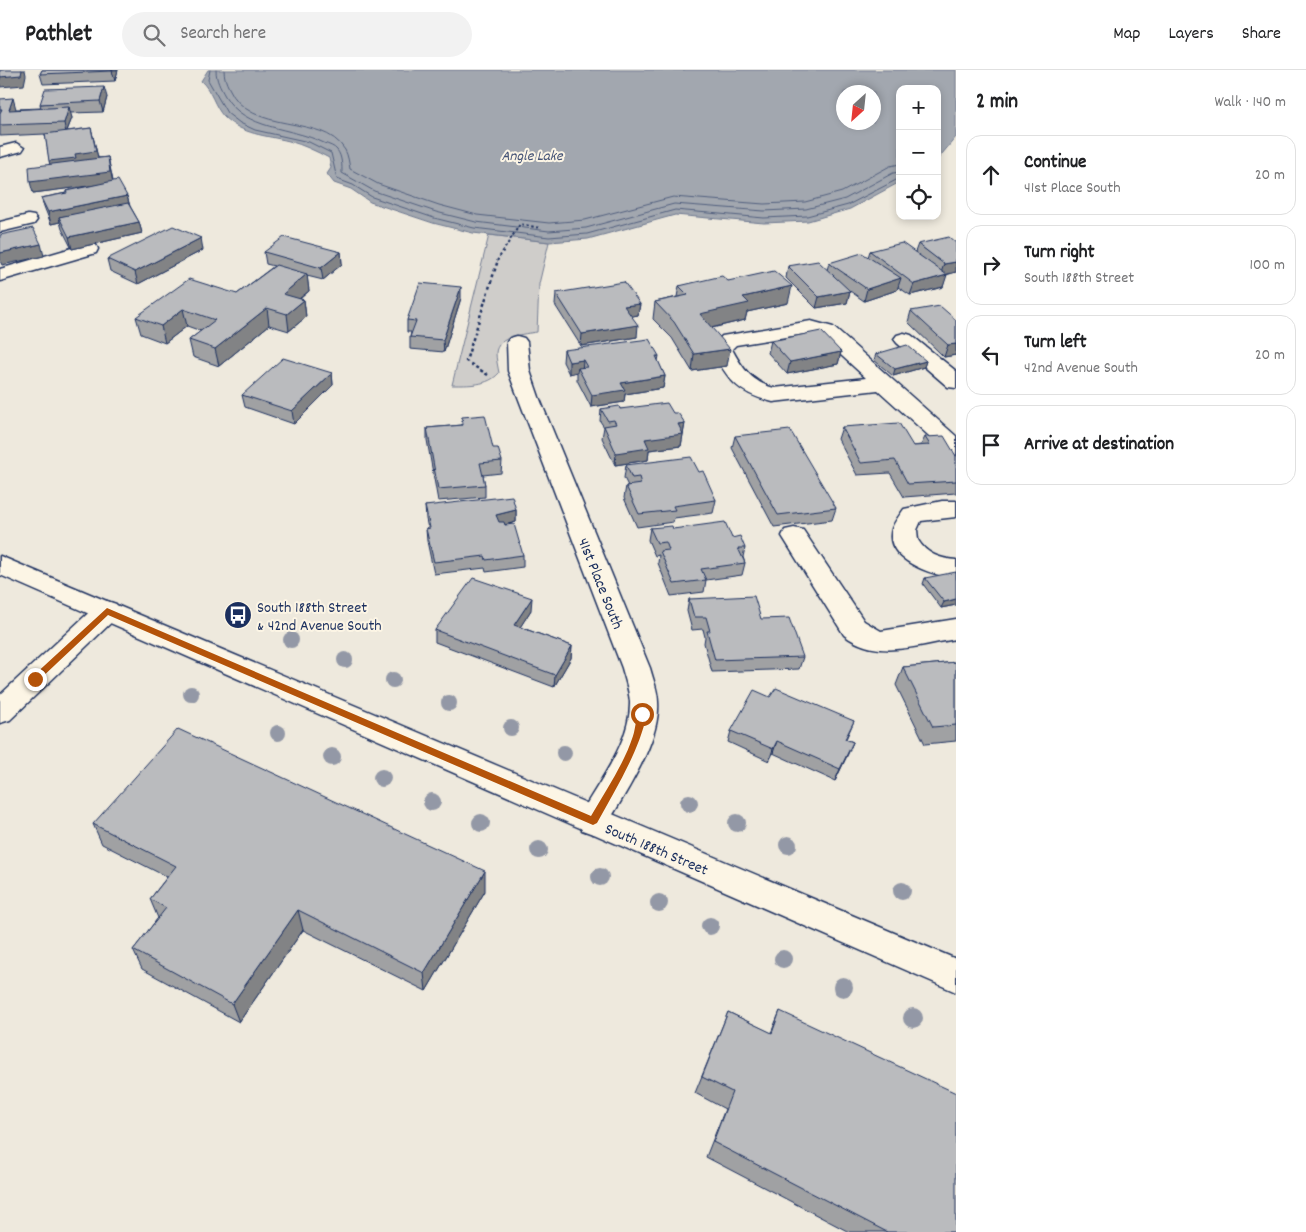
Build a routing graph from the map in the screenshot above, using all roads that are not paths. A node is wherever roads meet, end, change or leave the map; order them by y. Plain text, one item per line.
1 (28, 220) dead end
2 (0, 228) edge
3 (89, 249) edge
4 (0, 274) edge
5 (904, 339) dead end
6 (517, 342) dead end
7 (956, 382) edge
8 (888, 385) junction
9 (956, 448) edge
10 (956, 509) edge
11 (794, 536) dead end
12 (0, 565) edge
13 (956, 569) edge
14 (107, 611) junction
15 (956, 629) edge
16 (0, 712) edge
17 (593, 821) junction
18 (956, 976) edge

1 - 2 street
3 - 4 street
5 - 7 street
6 - 17 street, 41st Place South
8 - 8 street
8 - 9 street
10 - 13 street
11 - 15 street
12 - 14 street, South 188th Street
14 - 16 street
14 - 17 street, South 188th Street
17 - 18 street, South 188th Street

